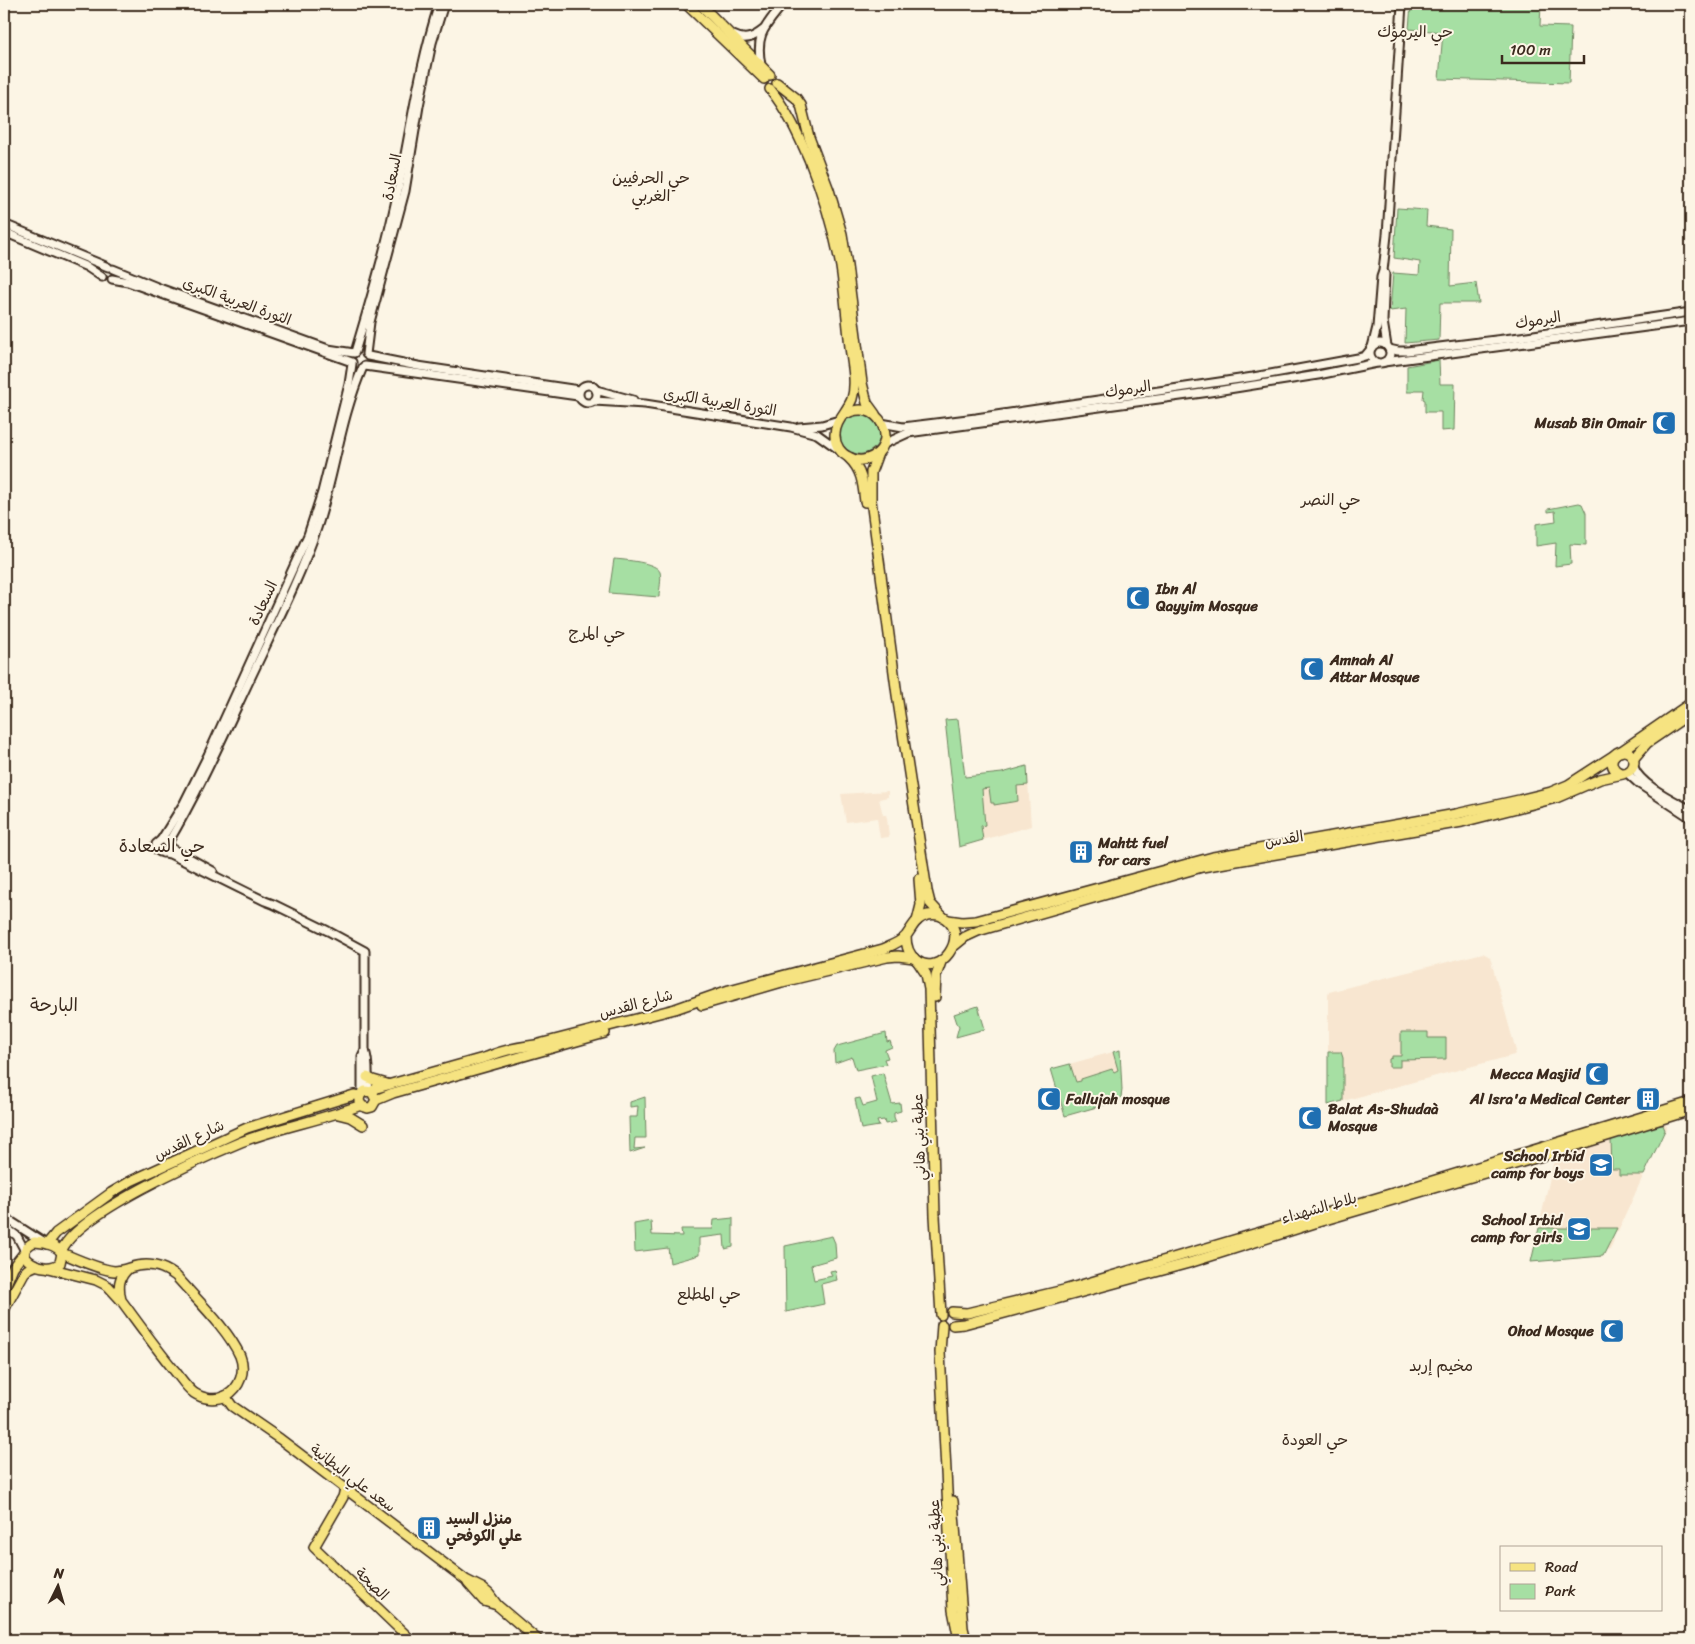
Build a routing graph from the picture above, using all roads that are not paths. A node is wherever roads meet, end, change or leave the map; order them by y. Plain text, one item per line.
1 (439, 4) edge
2 (444, 4) edge
3 (686, 4) edge
4 (700, 4) edge
5 (783, 4) edge
6 (1402, 4) edge
7 (764, 29) junction
8 (728, 32) junction
9 (761, 65) junction
10 (767, 77) junction
11 (778, 83) junction
12 (770, 89) junction
13 (798, 102) junction
14 (783, 108) junction
15 (4, 224) edge
16 (4, 232) edge
17 (110, 268) junction
18 (102, 277) junction
19 (112, 279) junction
20 (1382, 288) junction
21 (1691, 312) edge
22 (1691, 321) edge
23 (1371, 348) junction
24 (1388, 348) junction
25 (354, 353) junction
26 (367, 355) junction
27 (1381, 362) junction
28 (352, 363) junction
29 (364, 367) junction
30 (596, 390) junction
31 (579, 393) junction
32 (594, 402) junction
33 (645, 404) junction
34 (841, 418) junction
35 (879, 419) junction
36 (792, 427) junction
37 (881, 448) junction
38 (845, 455) junction
39 (330, 470) junction
40 (1691, 703) edge
41 (1691, 713) edge
42 (1618, 753) junction
43 (1629, 768) junction
44 (1691, 810) edge
45 (1691, 818) edge
46 (161, 840) junction
47 (168, 844) junction
48 (163, 853) junction
49 (273, 904) junction
50 (946, 919) junction
51 (917, 921) junction
52 (906, 936) junction
53 (953, 946) junction
54 (916, 960) junction
55 (941, 962) junction
56 (366, 1051) junction
57 (367, 1077) junction
58 (390, 1084) junction
59 (366, 1096) junction
60 (1691, 1102) edge
61 (1691, 1110) edge
62 (335, 1113) junction
63 (363, 1125) dead end
64 (4, 1217) edge
65 (4, 1226) edge
66 (45, 1243) junction
67 (24, 1252) junction
68 (61, 1252) junction
69 (37, 1265) junction
70 (47, 1267) junction
71 (128, 1268) junction
72 (4, 1288) edge
73 (13, 1292) junction
74 (121, 1300) junction
75 (4, 1310) edge
76 (947, 1320) junction
77 (225, 1396) junction
78 (345, 1489) junction
79 (411, 1640) edge
80 (538, 1640) edge
81 (959, 1640) edge
82 (966, 1640) edge

1 - 25 street, السعادة
2 - 26 street, السعادة
3 - 10 main road
4 - 8 main road
5 - 7 street
6 - 20 street
7 - 8 street
7 - 9 street
8 - 9 main road
9 - 10 main road
10 - 11 main road
10 - 12 main road
11 - 12 main road
11 - 13 main road
12 - 14 main road
13 - 14 main road
13 - 14 main road
13 - 35 main road
14 - 34 main road
15 - 17 street, الثورة العربية الكبرى
16 - 18 street
17 - 18 street
17 - 19 street
17 - 25 street, الثورة العربية الكبرى
18 - 19 street
19 - 28 street, الثورة العربية الكبرى
20 - 23 street
20 - 24 street
21 - 24 street, اليرموك
22 - 27 street, اليرموك
23 - 24 street
23 - 27 street
23 - 35 street, اليرموك
24 - 27 street
25 - 26 street
25 - 28 street
26 - 29 street
26 - 31 street
27 - 37 street, اليرموك
28 - 29 street
28 - 39 street, السعادة
29 - 31 street
29 - 39 street, السعادة
30 - 31 street
30 - 32 street
30 - 33 street, الثورة العربية الكبرى
31 - 32 street
32 - 33 street, الثورة العربية الكبرى
33 - 36 street, الثورة العربية الكبرى
34 - 35 main road
34 - 36 street, الثورة العربية الكبرى
34 - 38 main road
35 - 37 main road
36 - 38 street, الثورة العربية الكبرى
37 - 38 main road
37 - 50 main road
38 - 51 main road
39 - 46 street, السعادة
39 - 47 street, السعادة
40 - 42 main road, القدس
41 - 43 main road
42 - 43 main road
42 - 43 main road
42 - 50 main road, القدس
43 - 44 street
43 - 45 street
43 - 53 main road, القدس
46 - 47 street
46 - 48 street
47 - 48 street
47 - 49 street
48 - 49 street
49 - 56 street
50 - 51 main road
50 - 53 main road
51 - 52 main road
52 - 54 main road
52 - 58 main road, شارع القدس
53 - 55 main road
54 - 55 main road
54 - 59 main road
54 - 76 main road, عطية بني هاني
55 - 76 main road
56 - 57 street
56 - 59 street
57 - 58 main road
57 - 59 street
58 - 59 main road, شارع القدس
59 - 62 main road
59 - 66 main road, شارع القدس
60 - 76 main road
61 - 76 main road, بلاط الشهداء
62 - 63 main road
62 - 68 main road
64 - 66 street
65 - 67 street
66 - 67 main road
66 - 68 main road
67 - 69 main road
67 - 72 main road
68 - 70 main road
68 - 71 main road
69 - 70 main road
69 - 73 main road
70 - 74 main road
71 - 74 main road
71 - 77 main road
72 - 73 main road
73 - 75 main road
74 - 77 main road
76 - 81 main road, عطية بني هاني
76 - 82 main road
77 - 78 main road, سعد علي البطانية
78 - 79 main road, الصحة
78 - 80 main road, سعد علي البطانية

